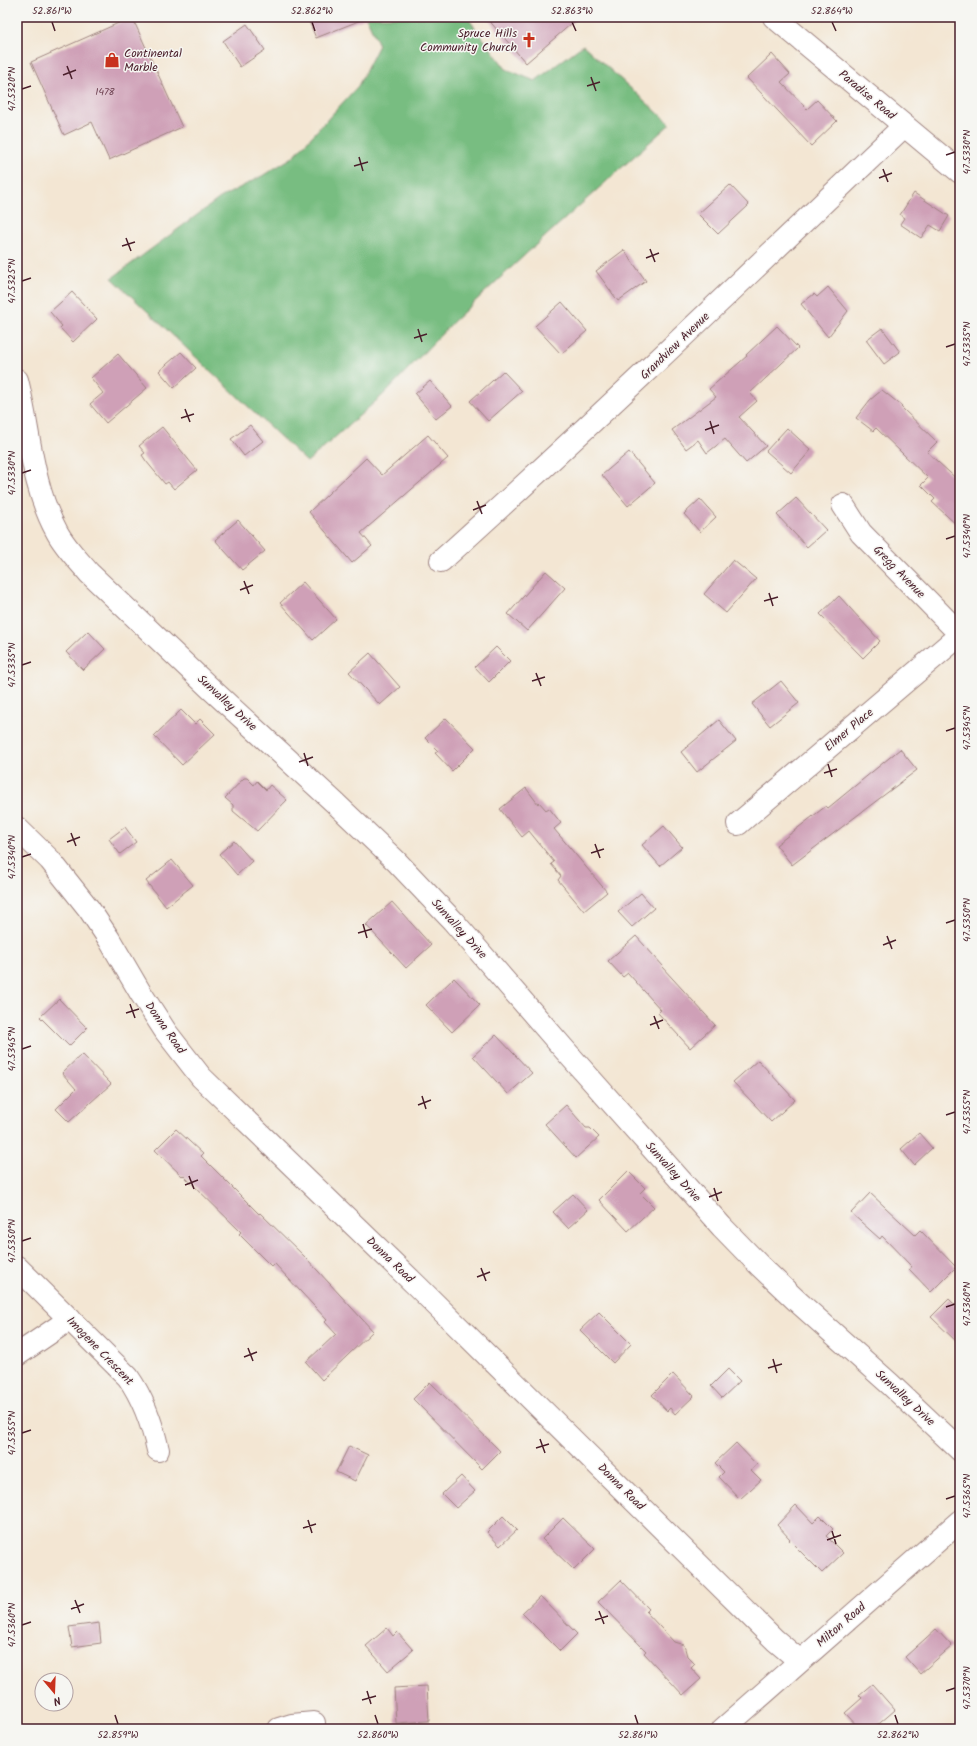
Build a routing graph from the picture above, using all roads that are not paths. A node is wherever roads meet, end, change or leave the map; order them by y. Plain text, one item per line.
1 (774, 17) edge
2 (904, 126) junction
3 (960, 172) edge
4 (17, 380) edge
5 (843, 505) dead end
6 (441, 561) dead end
7 (960, 635) edge
8 (738, 824) dead end
9 (17, 828) edge
10 (17, 1267) edge
11 (70, 1319) junction
12 (17, 1356) edge
13 (158, 1450) dead end
14 (960, 1450) edge
15 (960, 1521) edge
16 (800, 1661) junction
17 (314, 1723) dead end
18 (279, 1729) edge
19 (722, 1729) edge

1 - 2 street, Paradise Road
2 - 3 street, Paradise Road
2 - 6 street, Grandview Avenue
4 - 14 street, Sunvalley Drive
5 - 7 street, Gregg Avenue
7 - 8 street, Elmer Place
9 - 16 street, Donna Road
10 - 11 street, Imogene Crescent
11 - 12 street
11 - 13 street, Imogene Crescent
15 - 16 street, Milton Road
16 - 19 street, Milton Road
17 - 18 street

